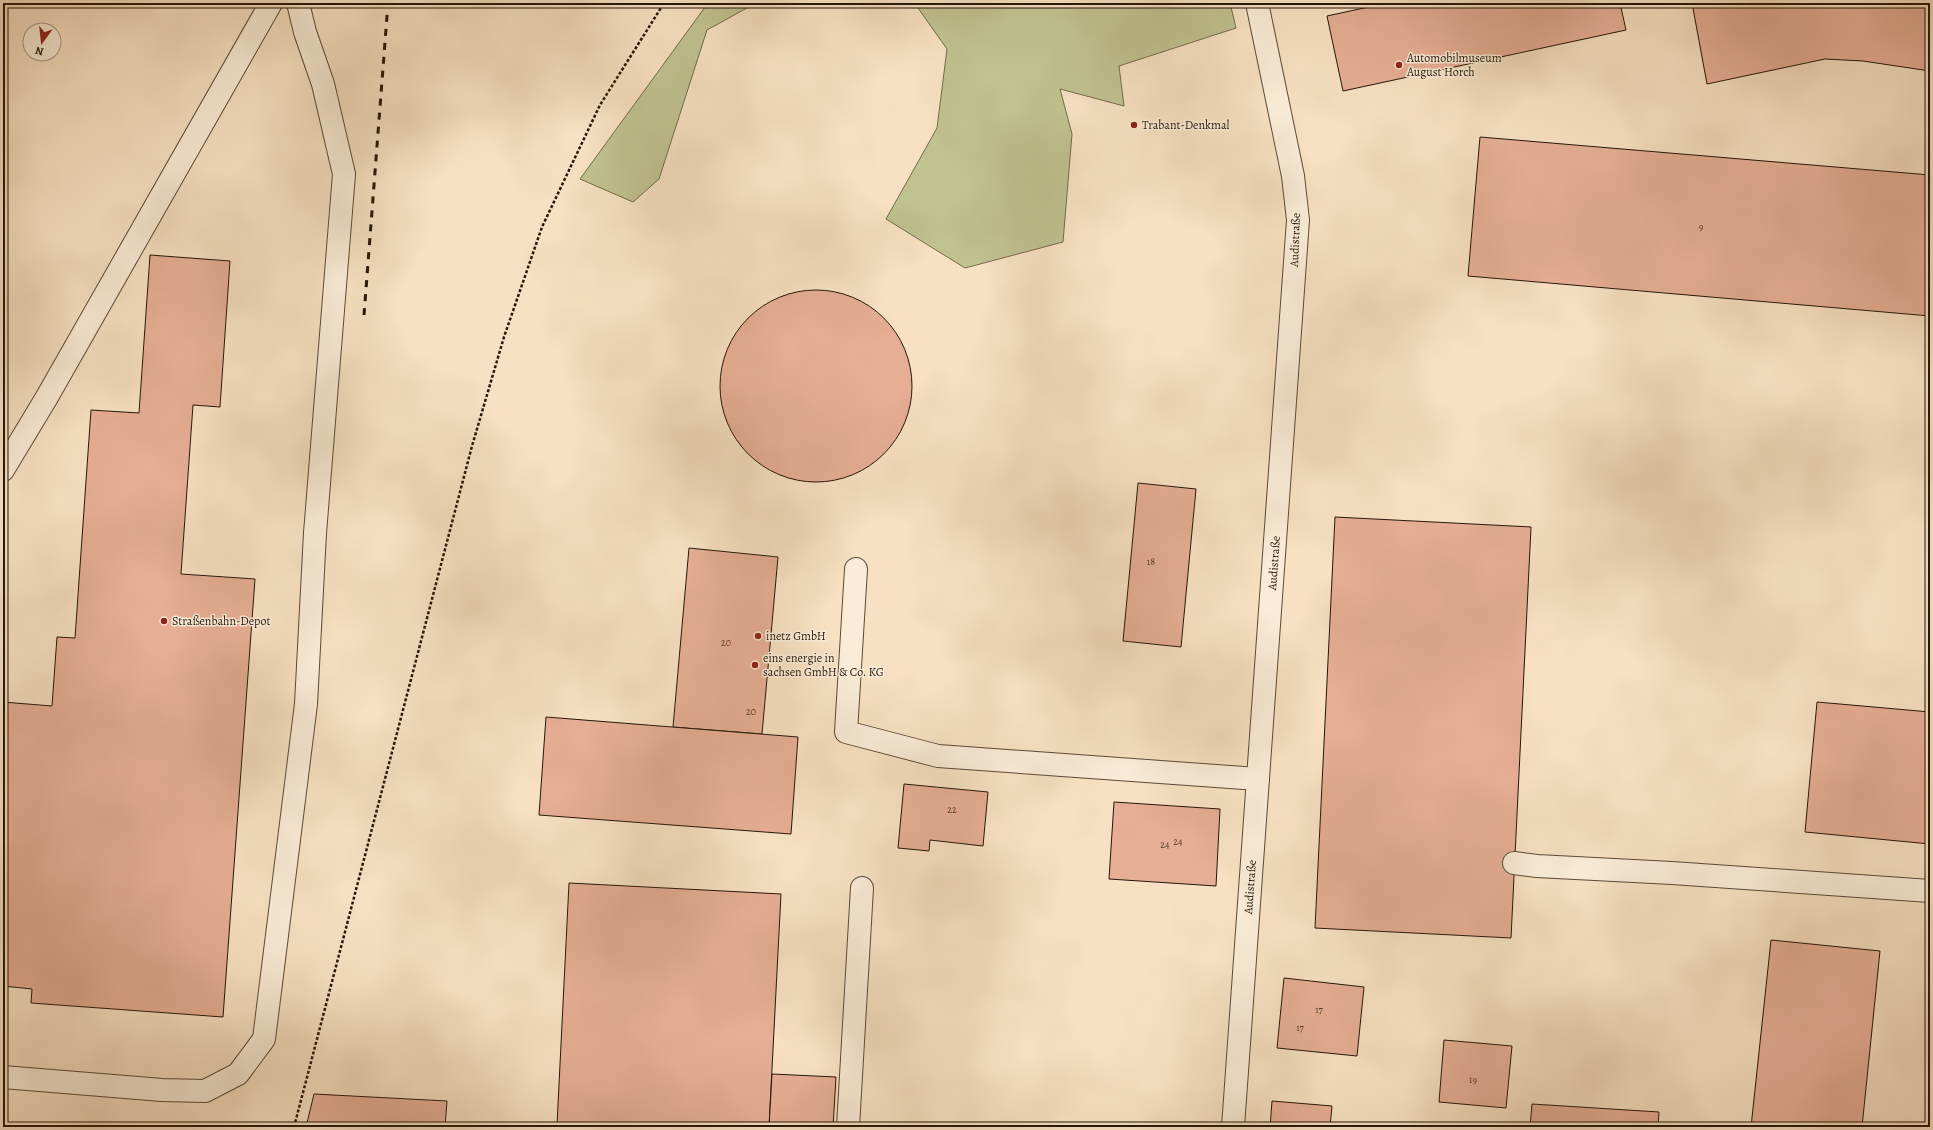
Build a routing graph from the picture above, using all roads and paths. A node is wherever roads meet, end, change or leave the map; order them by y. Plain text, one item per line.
1 (271, 3) edge
2 (298, 3) edge
3 (664, 3) edge
4 (1257, 3) edge
5 (3, 470) edge
6 (856, 569) dead end
7 (1258, 779) junction
8 (1514, 863) dead end
9 (862, 888) dead end
10 (1930, 891) edge
11 (3, 1077) edge
12 (294, 1127) edge
13 (848, 1127) edge
14 (1233, 1127) edge

1 - 5 street
2 - 11 street
3 - 12 path
4 - 7 street, Audistraße
6 - 7 street
7 - 14 street, Audistraße
8 - 10 street
9 - 13 street

